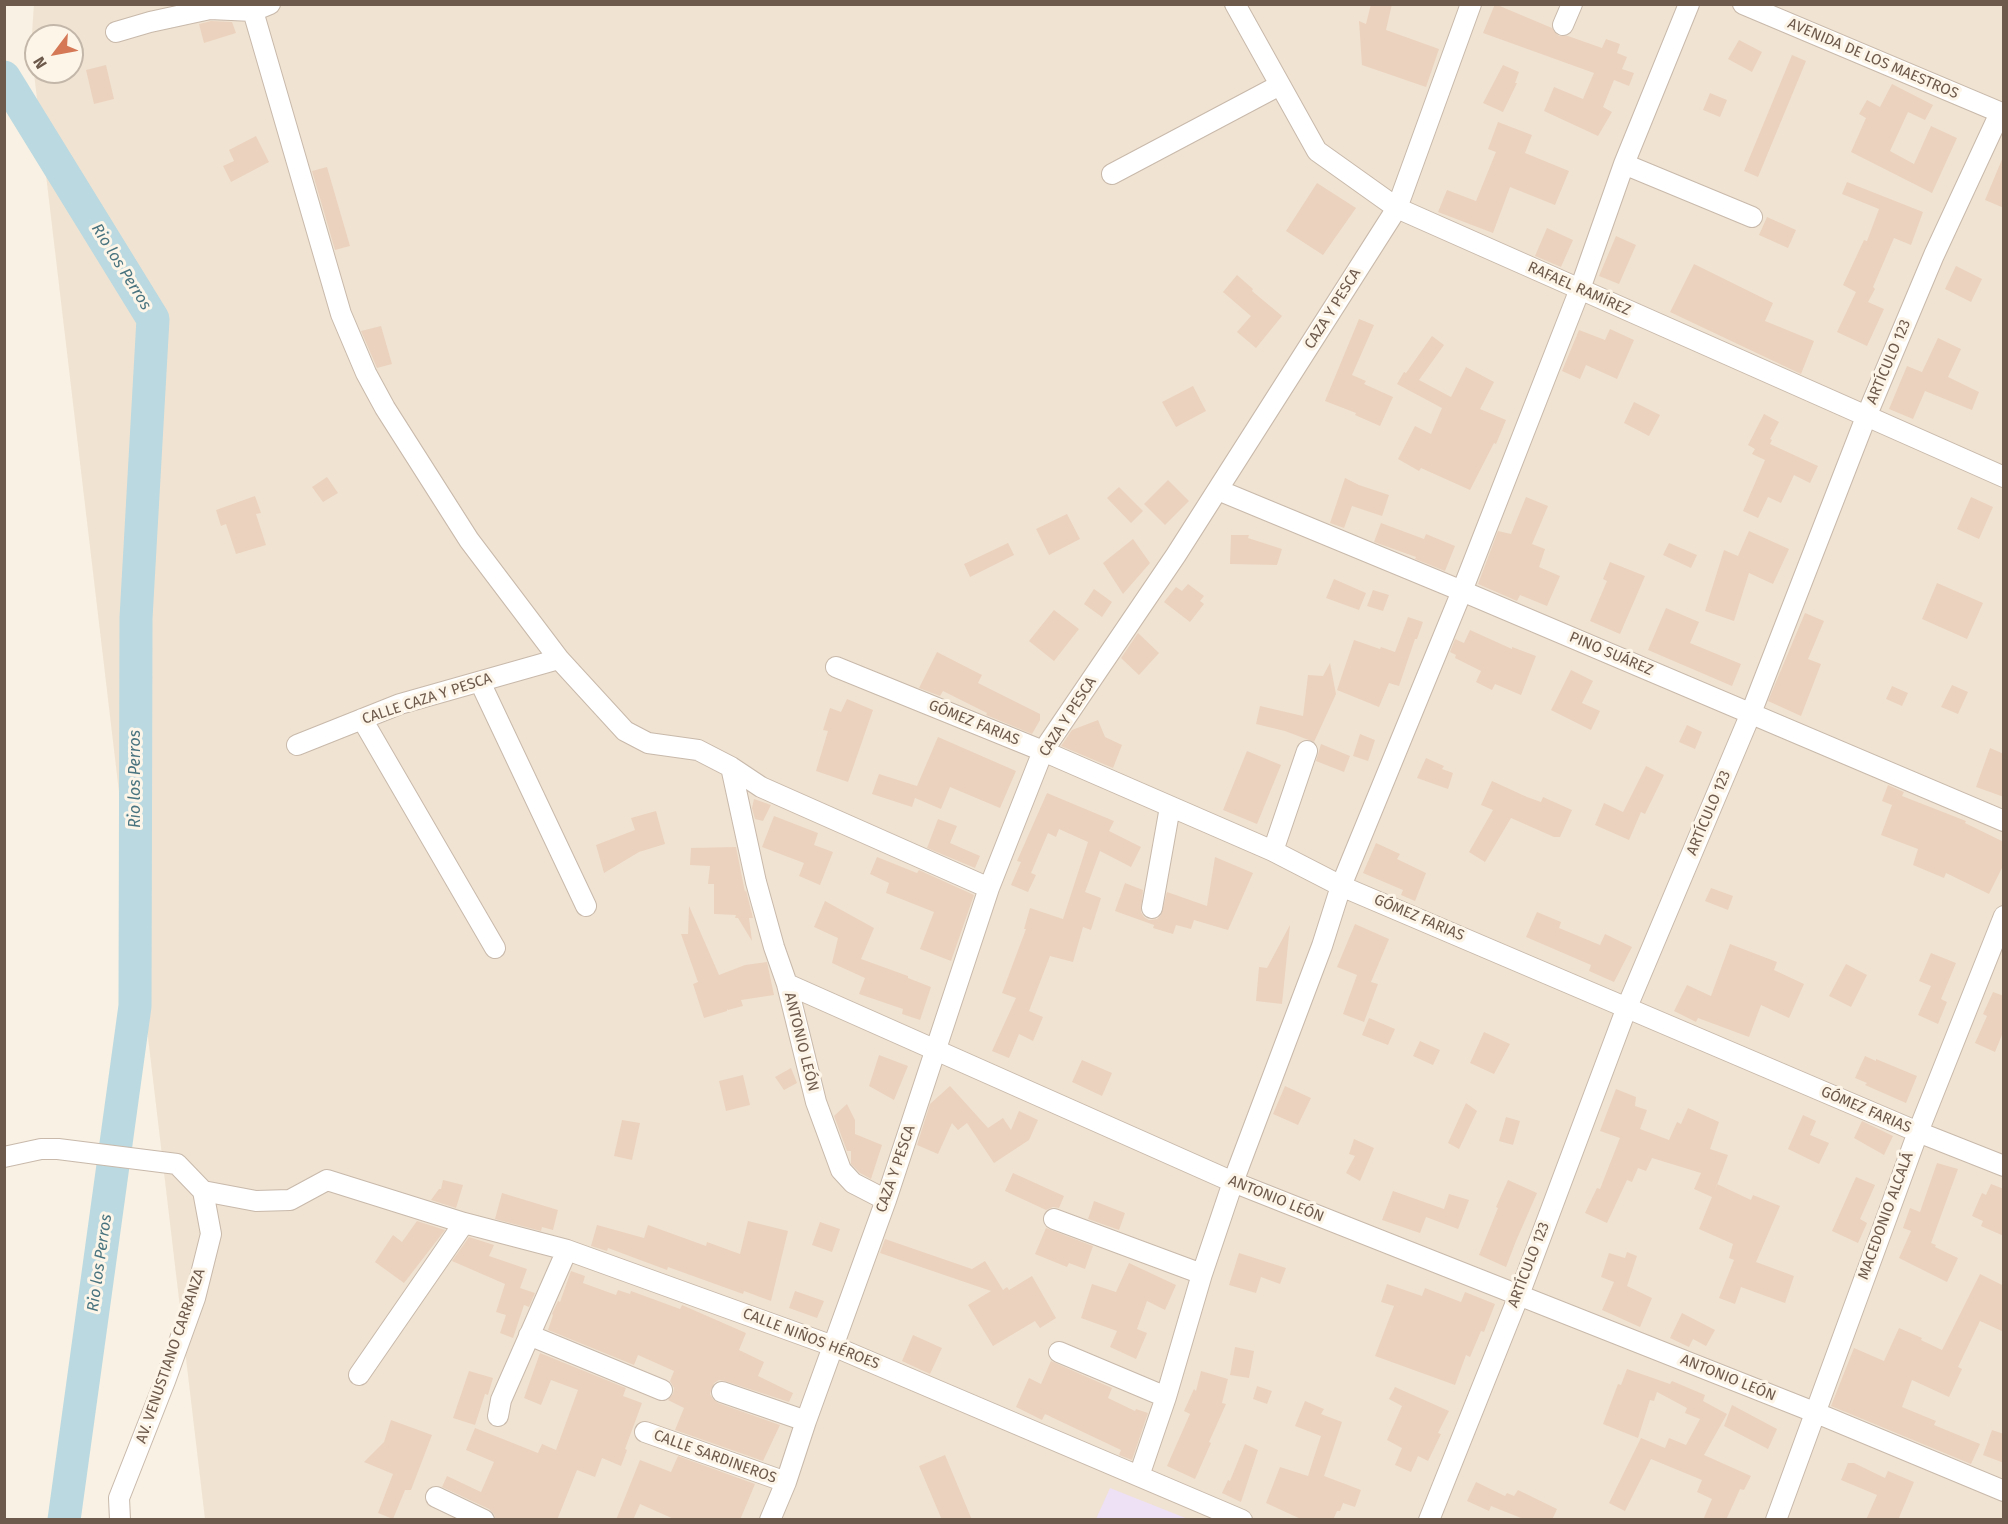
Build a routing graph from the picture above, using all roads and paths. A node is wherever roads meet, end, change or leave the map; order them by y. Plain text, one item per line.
1 (1235, 4) edge
2 (1471, 4) edge
3 (1572, 4) edge
4 (1689, 4) edge
5 (1743, 4) edge
6 (259, 7) edge
7 (1563, 25) dead end
8 (116, 32) dead end
9 (1280, 85) junction
10 (2002, 113) edge
11 (1624, 164) junction
12 (1112, 174) dead end
13 (1397, 208) junction
14 (1752, 217) dead end
15 (1580, 289) junction
16 (1866, 417) junction
17 (2004, 477) edge
18 (1218, 490) junction
19 (1462, 591) junction
20 (559, 659) junction
21 (836, 668) dead end
22 (480, 681) junction
23 (1751, 713) junction
24 (362, 719) junction
25 (297, 745) dead end
26 (1043, 751) junction
27 (1307, 751) dead end
28 (731, 768) junction
29 (1170, 807) junction
30 (2004, 821) edge
31 (1273, 851) junction
32 (1341, 886) junction
33 (989, 888) junction
34 (586, 906) dead end
35 (1152, 908) dead end
36 (2004, 916) edge
37 (495, 948) dead end
38 (787, 984) junction
39 (1627, 1007) junction
40 (936, 1049) junction
41 (1918, 1132) junction
42 (4, 1156) edge
43 (2004, 1166) edge
44 (1233, 1182) junction
45 (203, 1191) junction
46 (886, 1200) junction
47 (1054, 1219) dead end
48 (464, 1223) junction
49 (567, 1250) junction
50 (1202, 1274) junction
51 (1519, 1294) junction
52 (529, 1335) junction
53 (833, 1346) junction
54 (1059, 1352) dead end
55 (359, 1374) dead end
56 (662, 1390) dead end
57 (722, 1392) dead end
58 (1166, 1396) junction
59 (1814, 1412) junction
60 (498, 1416) dead end
61 (806, 1421) junction
62 (645, 1432) dead end
63 (1139, 1476) junction
64 (786, 1482) junction
65 (2004, 1491) edge
66 (436, 1497) dead end
67 (120, 1520) edge
68 (484, 1520) edge
69 (770, 1520) edge
70 (1242, 1520) edge
71 (1429, 1520) edge
72 (1776, 1520) edge

1 - 9 street, RAFAEL RAMÍREZ
2 - 13 street, CAZA Y PESCA
3 - 7 street
4 - 11 street
5 - 10 street, AVENIDA DE LOS MAESTROS
6 - 8 street
6 - 20 street
9 - 12 street
9 - 13 street, RAFAEL RAMÍREZ
10 - 16 street, ARTÍCULO 123
11 - 14 street
11 - 15 street
13 - 15 street, RAFAEL RAMÍREZ
13 - 18 street, CAZA Y PESCA
15 - 16 street, RAFAEL RAMÍREZ
15 - 19 street
16 - 17 street, RAFAEL RAMÍREZ
16 - 23 street, ARTÍCULO 123
18 - 19 street, PINO SUÁREZ
18 - 26 street, CAZA Y PESCA
19 - 23 street, PINO SUÁREZ
19 - 32 street
20 - 22 street, CALLE CAZA Y PESCA
20 - 28 street
21 - 26 street, GÓMEZ FARIAS
22 - 24 street, CALLE CAZA Y PESCA
22 - 34 street
23 - 30 street, PINO SUÁREZ
23 - 39 street, ARTÍCULO 123
24 - 25 street, CALLE CAZA Y PESCA
24 - 37 street
26 - 29 street, GÓMEZ FARIAS
26 - 33 street, CAZA Y PESCA
27 - 31 street
28 - 33 street
28 - 38 street
29 - 31 street, GÓMEZ FARIAS
29 - 35 street
31 - 32 street, GÓMEZ FARIAS
32 - 39 street, GÓMEZ FARIAS
32 - 44 street
33 - 40 street, CAZA Y PESCA
36 - 41 street, MACEDONIO ALCALÁ
38 - 40 street, ANTONIO LEÓN
38 - 46 street, ANTONIO LEÓN
39 - 41 street, GÓMEZ FARIAS
39 - 51 street, ARTÍCULO 123
40 - 44 street, ANTONIO LEÓN
40 - 46 street, CAZA Y PESCA
41 - 43 street, GÓMEZ FARIAS
41 - 59 street, MACEDONIO ALCALÁ
42 - 45 street
44 - 50 street
44 - 51 street, ANTONIO LEÓN
45 - 48 street, CALLE NIÑOS HÉROES
45 - 67 street, AV. VENUSTIANO CARRANZA
46 - 53 street, CAZA Y PESCA
47 - 50 street
48 - 49 street, CALLE NIÑOS HÉROES
48 - 55 street
49 - 52 street
49 - 53 street, CALLE NIÑOS HÉROES
50 - 58 street
51 - 59 street, ANTONIO LEÓN
51 - 71 street, ARTÍCULO 123
52 - 56 street
52 - 60 street
53 - 61 street, CAZA Y PESCA
53 - 63 street, CALLE NIÑOS HÉROES
54 - 58 street
57 - 61 street
58 - 63 street
59 - 65 street, ANTONIO LEÓN
59 - 72 street, MACEDONIO ALCALÁ
61 - 64 street, CAZA Y PESCA
62 - 64 street, CALLE SARDINEROS
63 - 70 street, CALLE NIÑOS HÉROES
64 - 69 street, CAZA Y PESCA
66 - 68 street

